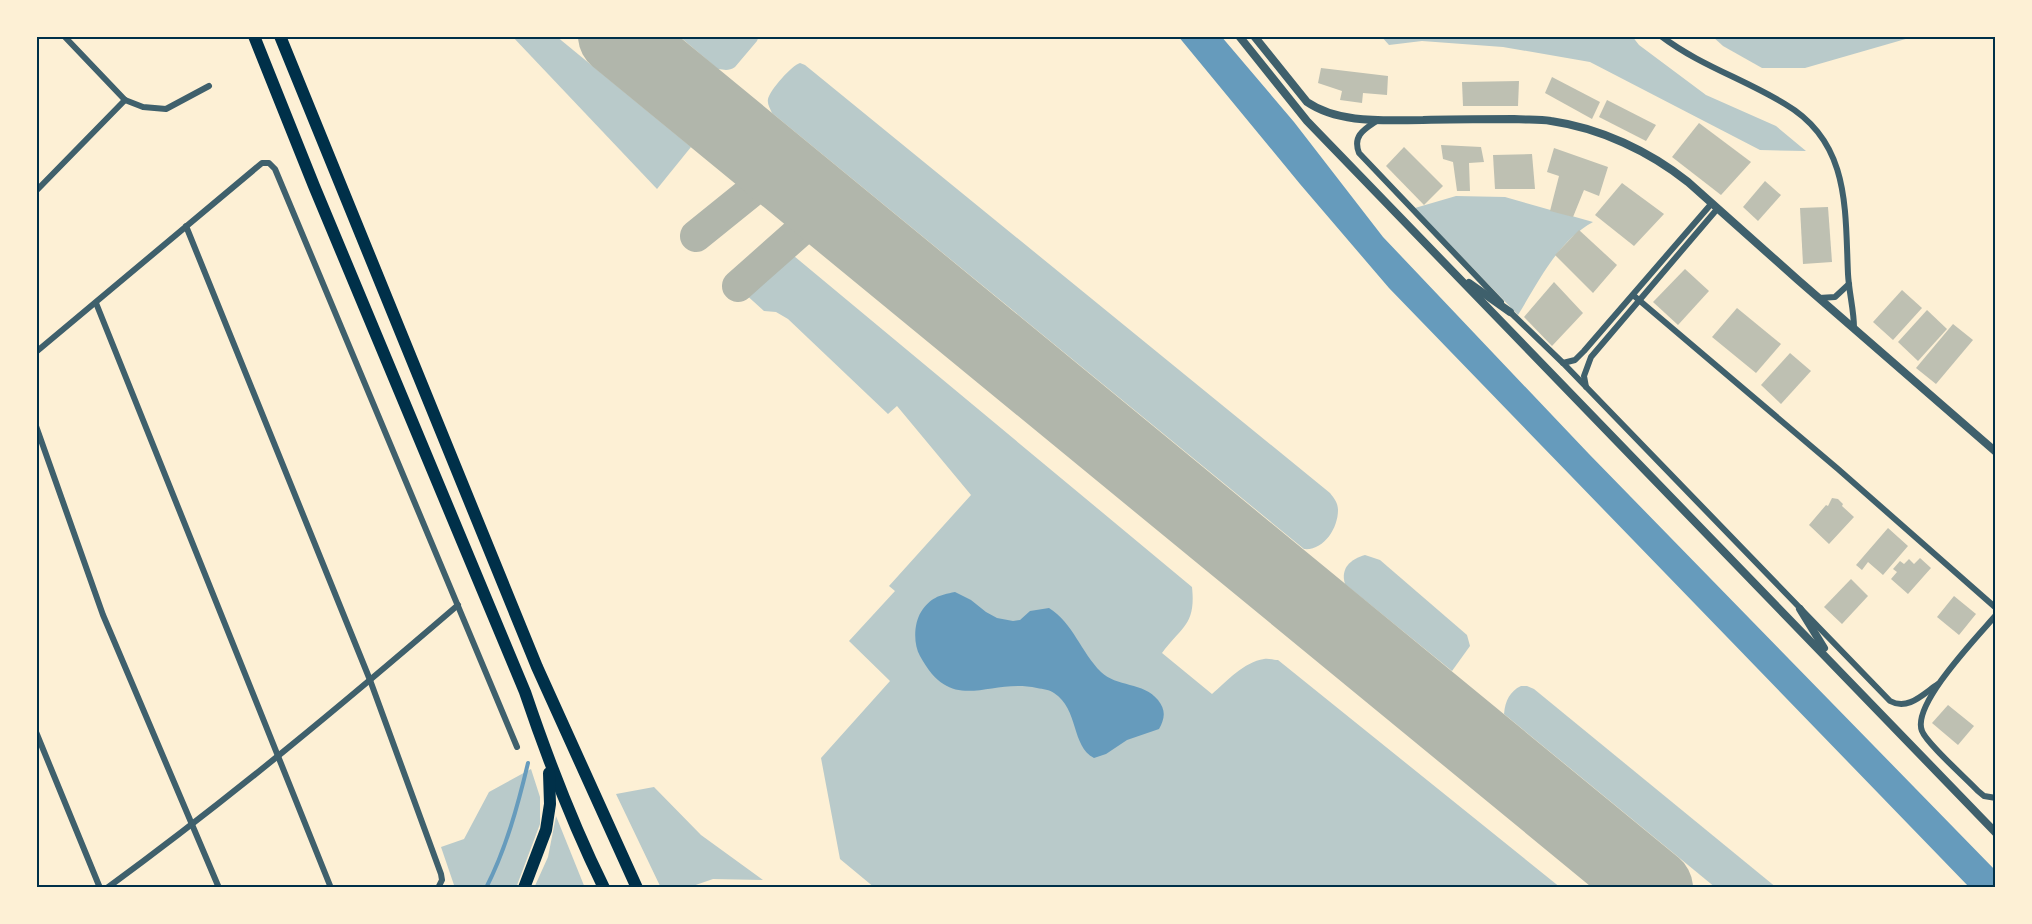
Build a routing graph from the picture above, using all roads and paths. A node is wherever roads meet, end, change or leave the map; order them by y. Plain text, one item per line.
1 (64, 36) edge
2 (254, 36) edge
3 (280, 36) edge
4 (1239, 36) edge
5 (1254, 36) edge
6 (1661, 36) edge
7 (209, 86) dead end
8 (125, 100) junction
9 (1378, 120) junction
10 (36, 191) edge
11 (1715, 206) junction
12 (186, 226) junction
13 (1451, 270) junction
14 (1849, 284) junction
15 (1632, 295) junction
16 (1818, 298) junction
17 (1638, 300) junction
18 (96, 303) junction
19 (1510, 312) junction
20 (1854, 328) junction
21 (36, 352) edge
22 (1563, 363) junction
23 (1586, 387) junction
24 (36, 426) edge
25 (1996, 452) edge
26 (458, 605) junction
27 (1996, 608) edge
28 (1800, 609) junction
29 (1996, 615) edge
30 (1831, 661) junction
31 (370, 680) junction
32 (1938, 684) junction
33 (36, 732) edge
34 (517, 747) dead end
35 (278, 755) junction
36 (549, 763) junction
37 (1996, 798) edge
38 (192, 826) junction
39 (1996, 833) edge
40 (100, 888) edge
41 (107, 888) edge
42 (219, 888) edge
43 (332, 888) edge
44 (438, 888) edge
45 (524, 888) edge
46 (603, 888) edge
47 (637, 888) edge

1 - 8 street
2 - 36 highway
3 - 47 highway
4 - 13 street
5 - 9 street
6 - 14 street
7 - 8 street
8 - 10 street
9 - 11 street
9 - 19 street
11 - 15 street
11 - 16 street
11 - 17 street
12 - 18 street
12 - 26 street
12 - 31 street
13 - 19 street
13 - 30 street
14 - 16 street
14 - 20 street
15 - 17 street
15 - 22 street
16 - 20 street
17 - 23 street
17 - 27 street
18 - 21 street
18 - 35 street
19 - 22 street
20 - 25 street
22 - 23 street
23 - 28 street
24 - 38 street
26 - 31 street
26 - 34 street
28 - 30 street
28 - 32 street
29 - 32 street
30 - 39 street
31 - 35 street
31 - 44 street
32 - 37 street
33 - 40 street
35 - 38 street
35 - 43 street
36 - 45 highway
36 - 46 highway
38 - 41 street
38 - 42 street

